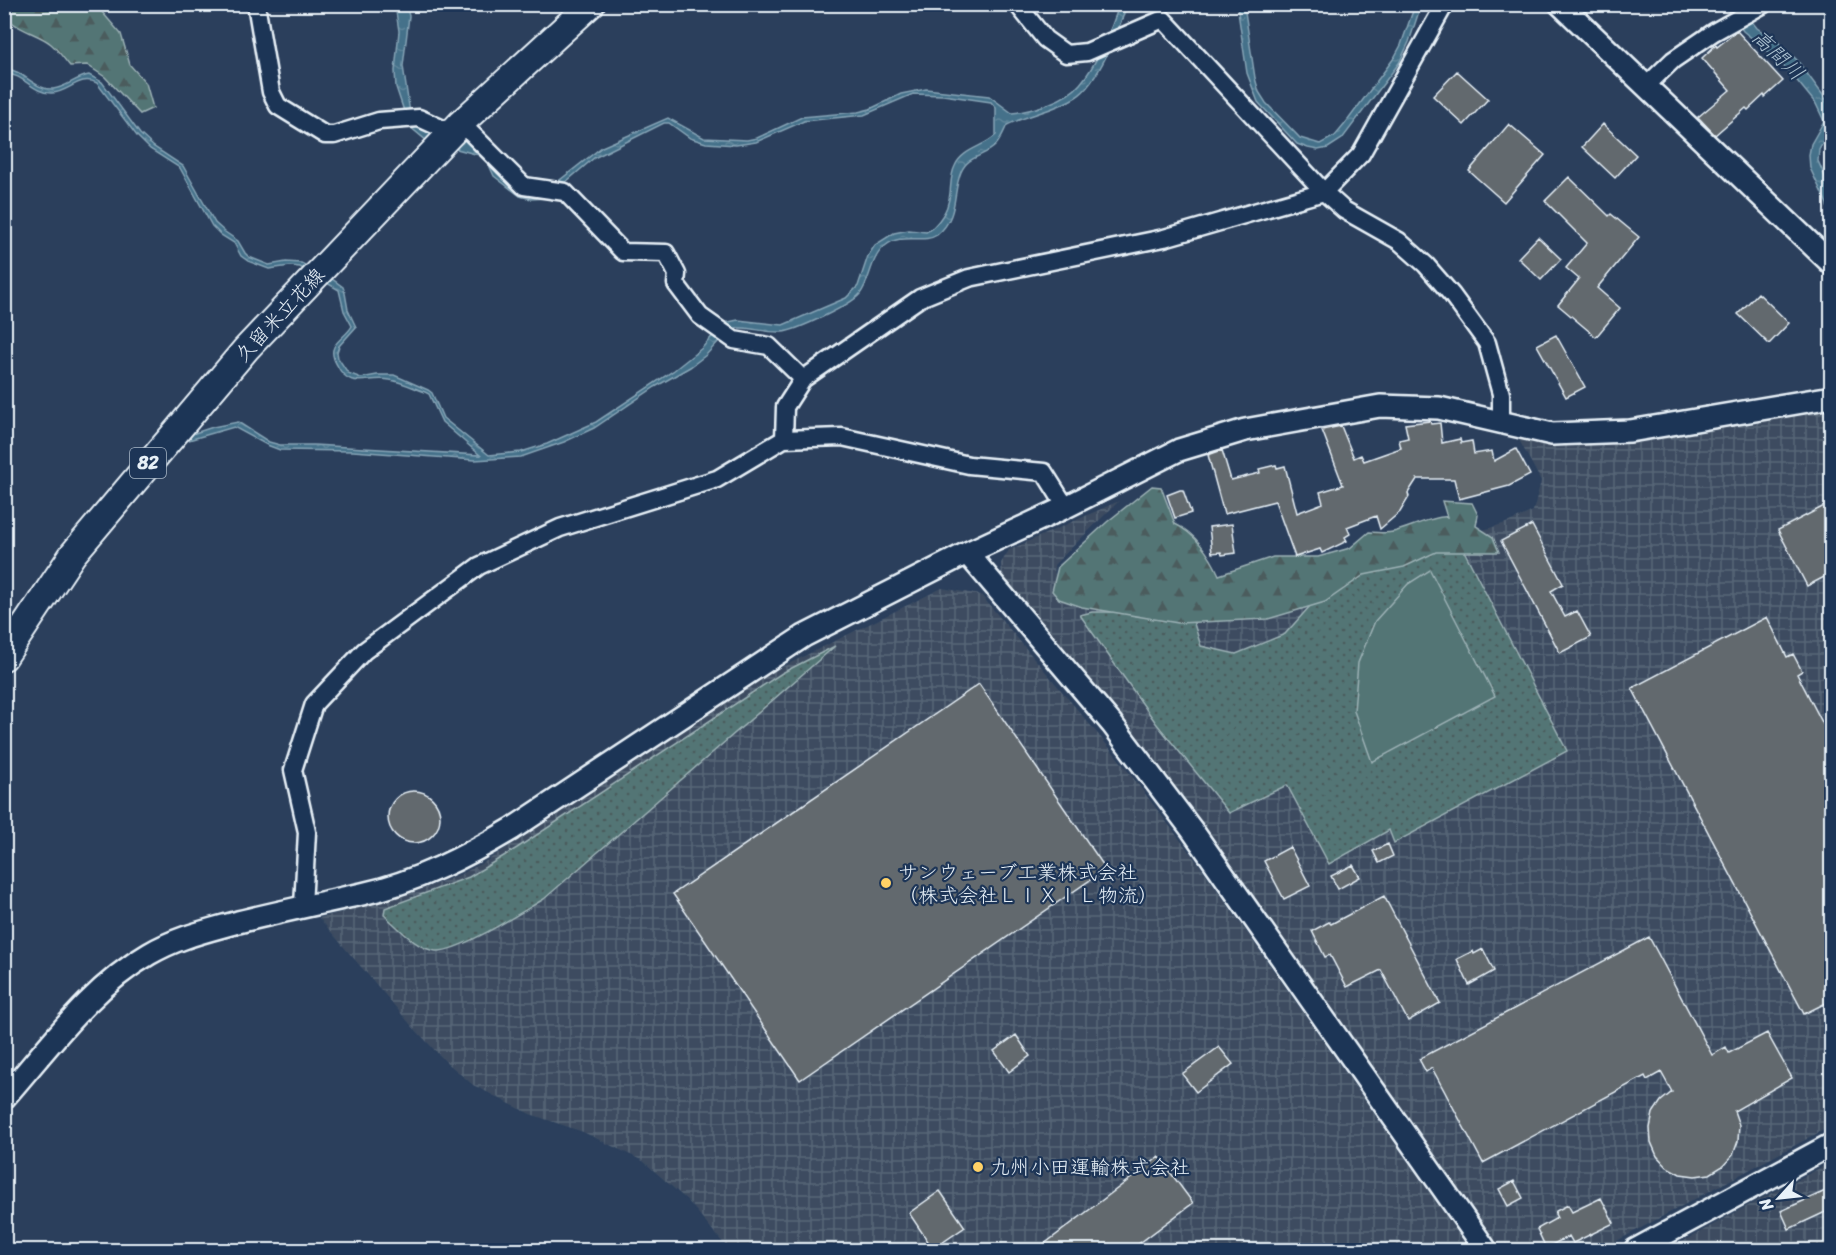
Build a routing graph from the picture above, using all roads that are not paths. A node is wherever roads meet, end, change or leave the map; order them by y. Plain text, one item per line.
1 (256, 4) edge
2 (591, 4) edge
3 (1017, 4) edge
4 (1445, 4) edge
5 (1560, 4) edge
6 (1764, 4) edge
7 (1646, 87) junction
8 (456, 128) junction
9 (1324, 192) junction
10 (1832, 264) edge
11 (803, 379) junction
12 (1832, 398) edge
13 (1501, 422) junction
14 (784, 439) junction
15 (1066, 507) junction
16 (967, 553) junction
17 (12, 627) edge
18 (4, 657) edge
19 (303, 906) junction
20 (4, 1098) edge
21 (1832, 1144) edge
22 (1486, 1251) edge
23 (1635, 1251) edge

1 - 8 street
2 - 8 main road, 久留米立花線 / 82
3 - 9 street
4 - 9 street
5 - 7 street
6 - 7 street
7 - 10 street
8 - 11 street
8 - 17 main road, 久留米立花線 / 82
9 - 11 street
9 - 13 street
11 - 14 street
12 - 13 street
13 - 15 street
14 - 15 street
14 - 19 street
15 - 16 street
16 - 19 street
16 - 22 street
17 - 18 main road, 久留米立花線 / 82
19 - 20 street
21 - 23 street

